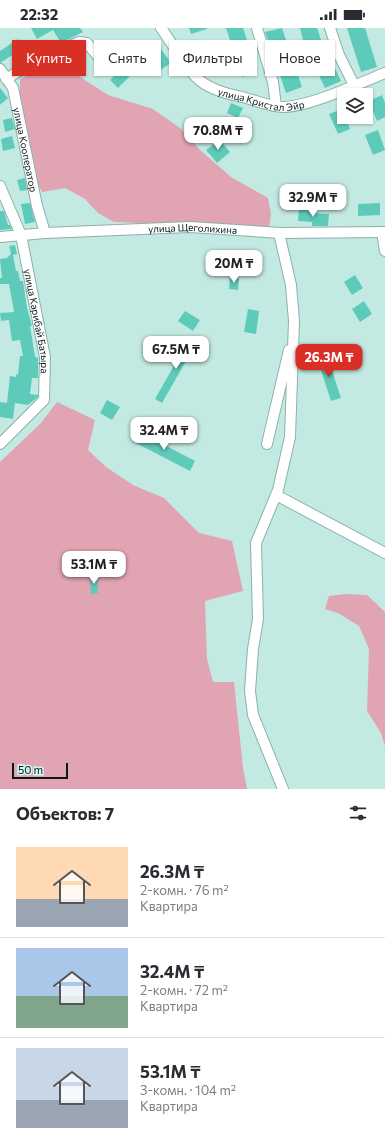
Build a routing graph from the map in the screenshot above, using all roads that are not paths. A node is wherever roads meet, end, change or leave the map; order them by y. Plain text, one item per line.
1 (161, 28) edge
2 (257, 28) edge
3 (330, 28) edge
4 (94, 52) edge
5 (0, 69) edge
6 (385, 73) edge
7 (6, 79) junction
8 (354, 85) junction
9 (276, 106) junction
10 (0, 186) edge
11 (384, 232) edge
12 (45, 233) junction
13 (279, 233) junction
14 (21, 235) junction
15 (0, 237) edge
16 (385, 251) edge
17 (294, 333) junction
18 (0, 444) edge
19 (267, 444) dead end
20 (276, 495) junction
21 (385, 553) edge
22 (283, 789) edge

1 - 9 street, улица Кристал Эйр
2 - 9 street
3 - 8 street
4 - 7 street
5 - 7 street, улица Кооператор
6 - 8 street, улица Кристал Эйр
7 - 12 street, улица Кооператор
8 - 9 street, улица Кристал Эйр
10 - 14 street, улица Карибай Батыра
11 - 13 street, улица Щеголихина
11 - 16 street
12 - 13 street, улица Щеголихина
12 - 14 street, улица Щеголихина
13 - 17 street
14 - 15 street, улица Щеголихина
14 - 18 street, улица Карибай Батыра
17 - 19 street
17 - 20 street
20 - 21 street
20 - 22 street

